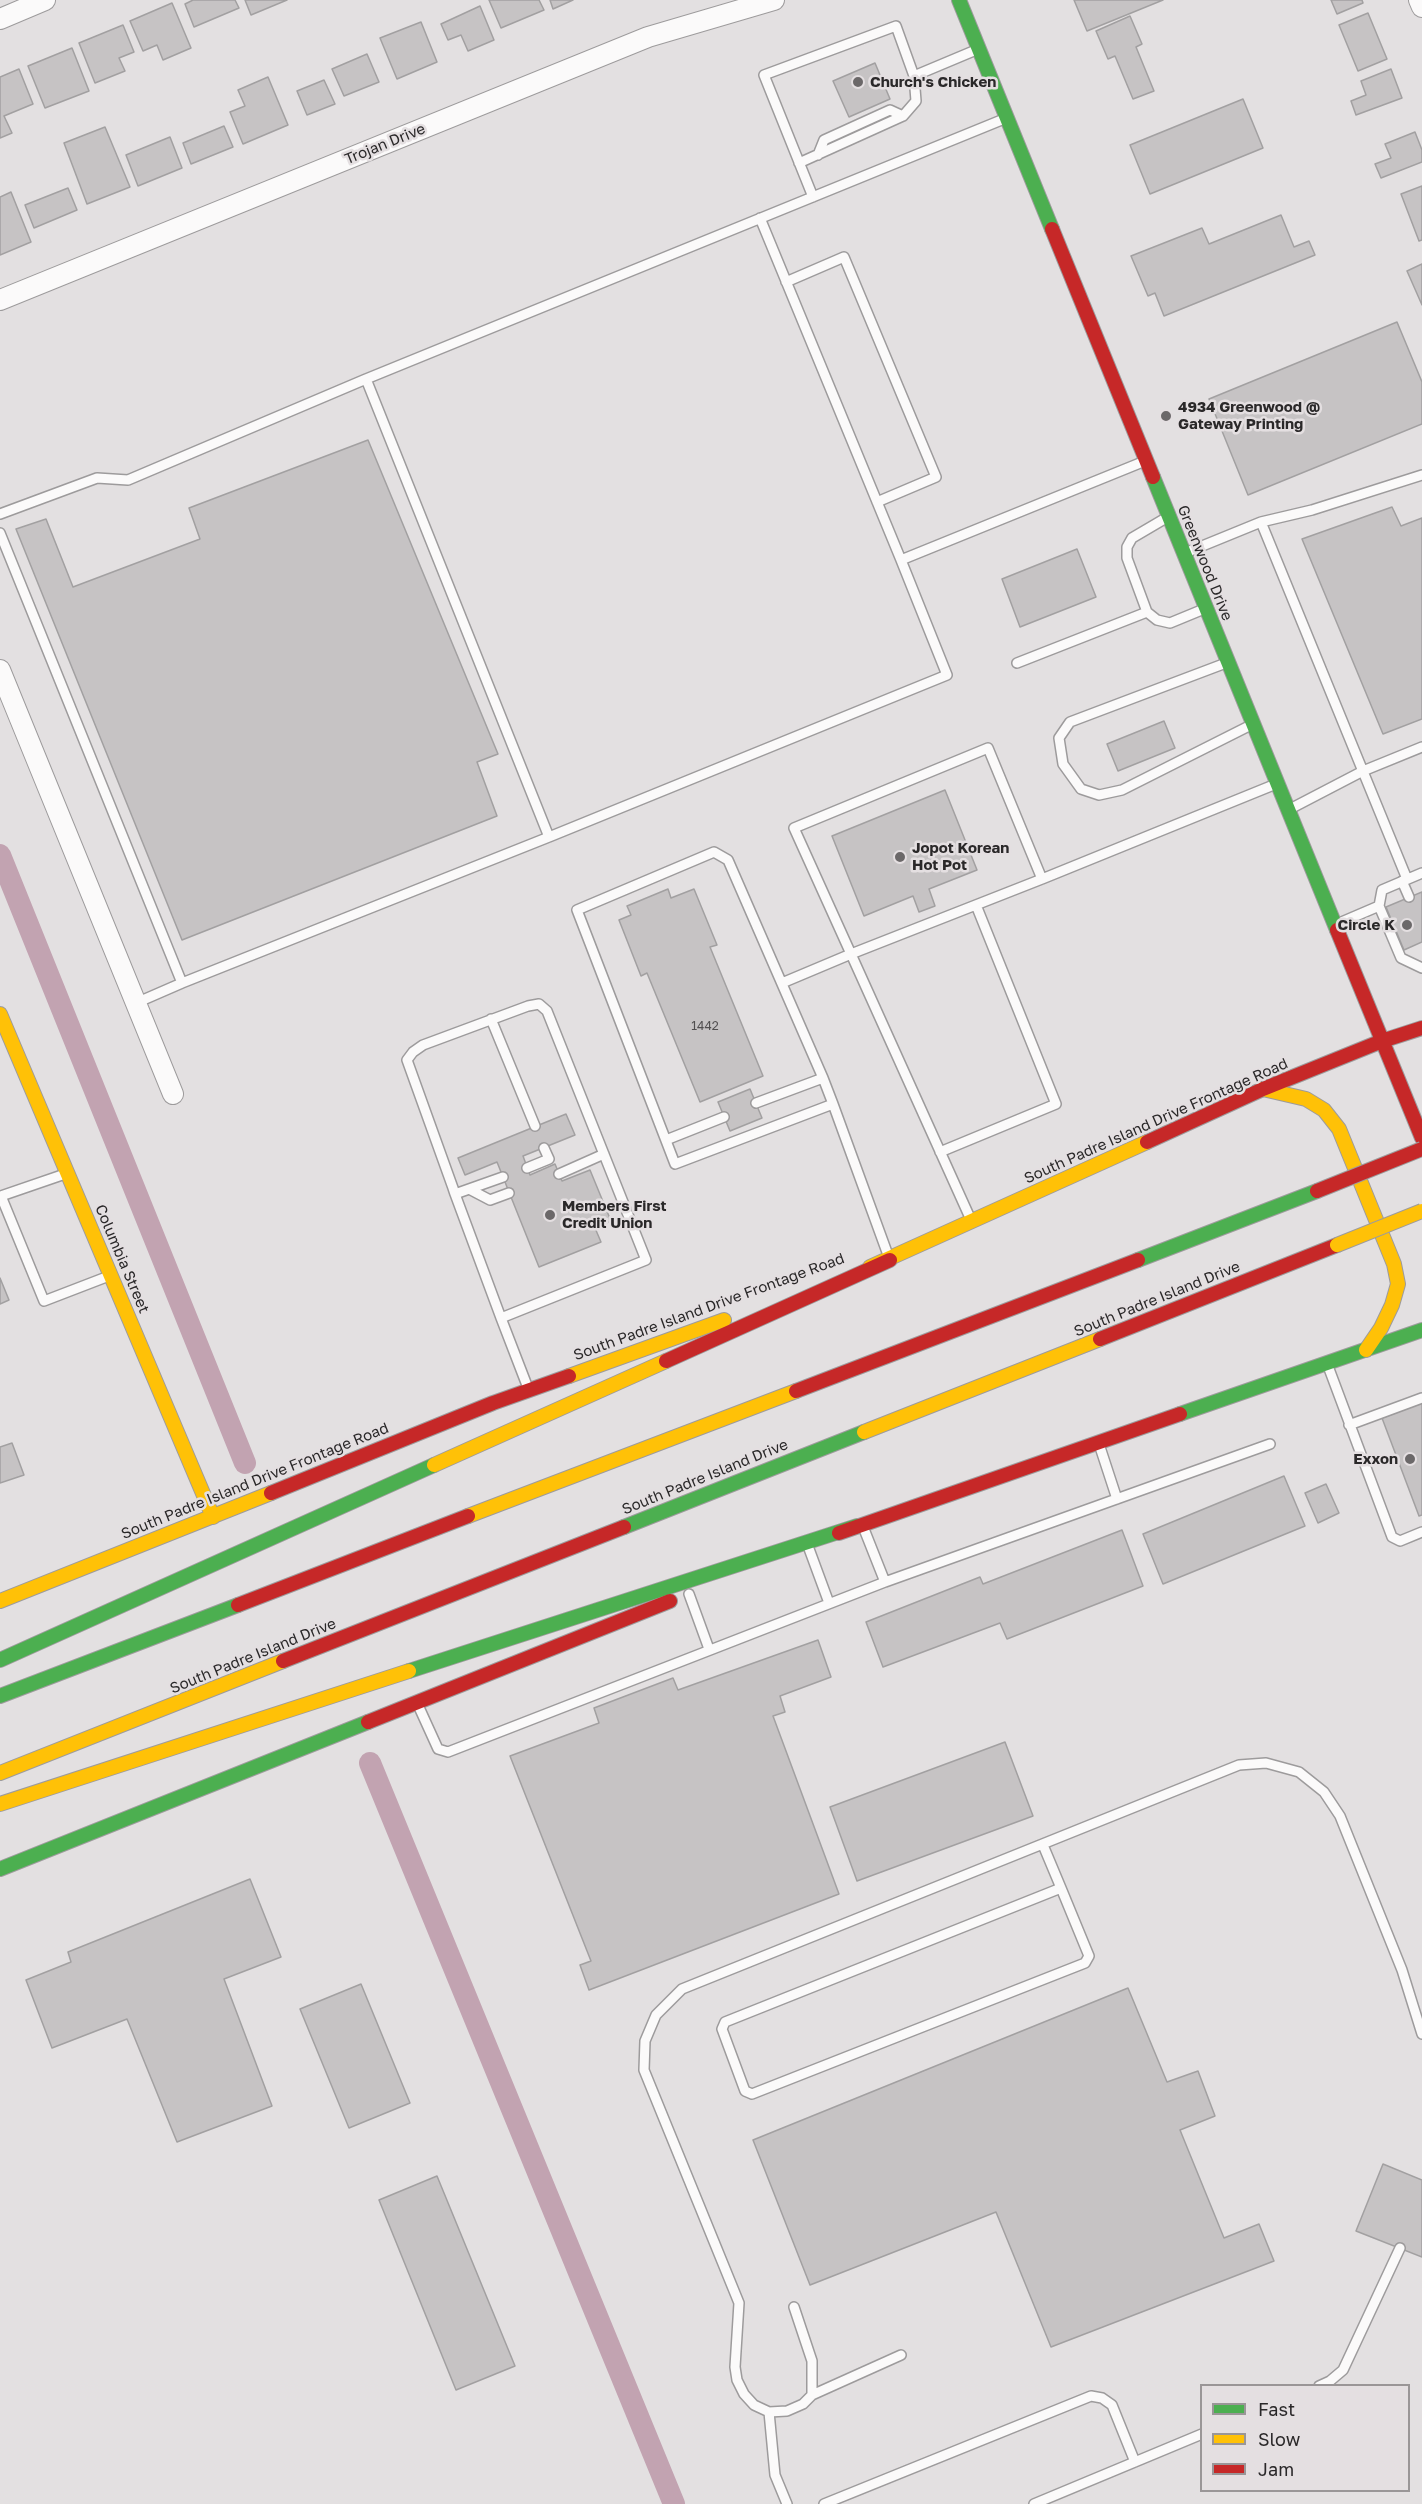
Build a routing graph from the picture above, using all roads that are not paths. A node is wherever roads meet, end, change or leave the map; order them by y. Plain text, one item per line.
1 (45, 0) edge
2 (774, 0) edge
3 (958, 0) edge
4 (1419, 0) edge
5 (1422, 7) edge
6 (0, 19) edge
7 (979, 49) junction
8 (914, 76) junction
9 (1006, 118) junction
10 (799, 163) junction
11 (813, 197) junction
12 (760, 218) junction
13 (786, 282) junction
14 (0, 300) edge
15 (366, 379) junction
16 (1146, 461) junction
17 (1422, 475) edge
18 (877, 502) junction
19 (0, 514) edge
20 (1168, 516) junction
21 (1261, 522) junction
22 (0, 533) edge
23 (1183, 553) junction
24 (901, 560) junction
25 (1206, 609) junction
26 (1147, 612) junction
27 (1228, 662) junction
28 (1017, 663) dead end
29 (0, 670) edge
30 (1253, 724) junction
31 (1422, 747) edge
32 (1363, 771) junction
33 (1277, 783) junction
34 (1288, 810) junction
35 (549, 837) junction
36 (1422, 873) edge
37 (1042, 879) junction
38 (1405, 880) junction
39 (1409, 897) dead end
40 (976, 905) junction
41 (1379, 906) junction
42 (1334, 925) junction
43 (851, 954) junction
44 (1422, 969) edge
45 (182, 982) junction
46 (782, 983) junction
47 (136, 1003) junction
48 (0, 1014) edge
49 (490, 1019) junction
50 (1422, 1028) edge
51 (1382, 1041) junction
52 (823, 1078) junction
53 (1263, 1089) junction
54 (173, 1094) dead end
55 (756, 1103) dead end
56 (833, 1104) junction
57 (724, 1117) dead end
58 (535, 1126) dead end
59 (1422, 1138) edge
60 (666, 1140) junction
61 (544, 1148) dead end
62 (1422, 1149) edge
63 (940, 1152) junction
64 (604, 1154) junction
65 (527, 1168) dead end
66 (67, 1173) junction
67 (559, 1174) dead end
68 (503, 1177) dead end
69 (469, 1190) junction
70 (509, 1193) dead end
71 (455, 1194) junction
72 (1422, 1210) edge
73 (972, 1222) junction
74 (890, 1260) junction
75 (111, 1276) junction
76 (501, 1318) junction
77 (1422, 1330) edge
78 (1366, 1350) junction
79 (1327, 1363) junction
80 (528, 1390) junction
81 (1422, 1398) edge
82 (1349, 1425) junction
83 (1098, 1442) junction
84 (1270, 1444) dead end
85 (1118, 1498) junction
86 (213, 1517) junction
87 (860, 1525) junction
88 (1422, 1532) edge
89 (808, 1546) junction
90 (885, 1582) junction
91 (690, 1594) junction
92 (0, 1601) edge
93 (830, 1603) junction
94 (709, 1649) junction
95 (0, 1660) edge
96 (0, 1696) edge
97 (417, 1703) junction
98 (0, 1773) edge
99 (0, 1804) edge
100 (1043, 1845) junction
101 (0, 1869) edge
102 (1061, 1888) junction
103 (1422, 2034) edge
104 (1400, 2248) dead end
105 (794, 2307) dead end
106 (901, 2355) dead end
107 (1322, 2384) edge
108 (812, 2395) junction
109 (769, 2412) junction
110 (1200, 2435) edge
111 (1135, 2462) junction
112 (787, 2504) edge
113 (824, 2504) edge
114 (1034, 2504) edge

1 - 6 street
2 - 14 street, Trojan Drive
3 - 7 main road, Greenwood Drive
4 - 5 street
7 - 8 lane
7 - 9 main road, Greenwood Drive
8 - 10 lane
8 - 10 lane
9 - 11 lane
9 - 16 main road, Greenwood Drive
10 - 11 lane
11 - 12 lane
12 - 13 lane
12 - 15 lane
13 - 18 lane
13 - 18 lane
15 - 19 lane
15 - 35 lane
16 - 20 main road, Greenwood Drive
16 - 24 lane
17 - 21 lane
18 - 24 lane
20 - 23 main road, Greenwood Drive
20 - 26 lane
21 - 23 lane
21 - 32 lane
22 - 45 lane
23 - 25 main road, Greenwood Drive
24 - 35 lane
25 - 26 lane
25 - 27 main road, Greenwood Drive
26 - 28 lane
27 - 30 main road, Greenwood Drive
27 - 30 lane
29 - 47 street
30 - 33 main road, Greenwood Drive
31 - 32 lane
32 - 34 lane
32 - 38 lane
33 - 34 main road, Greenwood Drive
33 - 37 lane
34 - 42 main road, Greenwood Drive
35 - 45 lane
36 - 38 lane
37 - 40 lane
37 - 43 lane
38 - 39 lane
38 - 41 lane
40 - 43 lane
40 - 63 lane
41 - 42 lane
41 - 44 lane
42 - 51 main road, Greenwood Drive
43 - 46 lane
43 - 63 lane
45 - 47 lane
46 - 52 lane
46 - 60 lane
47 - 54 street
48 - 66 main road, Columbia Street
49 - 58 lane
49 - 64 lane
49 - 71 lane
50 - 51 main road, South Padre Island Drive Frontage Road
51 - 53 main road, South Padre Island Drive Frontage Road
51 - 59 main road, Greenwood Drive
52 - 55 lane
52 - 56 lane
53 - 73 main road, South Padre Island Drive Frontage Road
53 - 78 main road
56 - 60 lane
56 - 74 lane
57 - 60 lane
61 - 65 lane
62 - 96 main road, bridge
63 - 73 lane
64 - 67 lane
64 - 76 lane
66 - 75 main road, Columbia Street
66 - 75 lane
68 - 69 lane
69 - 70 lane
69 - 71 lane
71 - 76 lane
72 - 98 main road, South Padre Island Drive, bridge
73 - 74 main road, South Padre Island Drive Frontage Road
74 - 80 main road, South Padre Island Drive Frontage Road
74 - 95 main road
75 - 86 main road, Columbia Street
76 - 80 lane
77 - 78 main road
78 - 79 main road
79 - 82 lane
79 - 83 main road
80 - 86 main road, South Padre Island Drive Frontage Road
81 - 82 lane
82 - 88 lane
83 - 85 lane
83 - 87 main road
84 - 85 lane
85 - 90 lane
86 - 92 main road, South Padre Island Drive Frontage Road
87 - 89 main road
87 - 90 lane
87 - 99 main road
89 - 91 main road
89 - 93 lane
90 - 93 lane
91 - 94 lane
91 - 97 main road
93 - 94 lane
94 - 97 lane
97 - 101 main road
100 - 102 lane
100 - 103 lane
100 - 109 lane
102 - 102 lane
104 - 107 lane
105 - 108 lane
106 - 108 lane
108 - 109 lane
109 - 112 lane
110 - 111 lane
111 - 113 lane
111 - 114 lane

